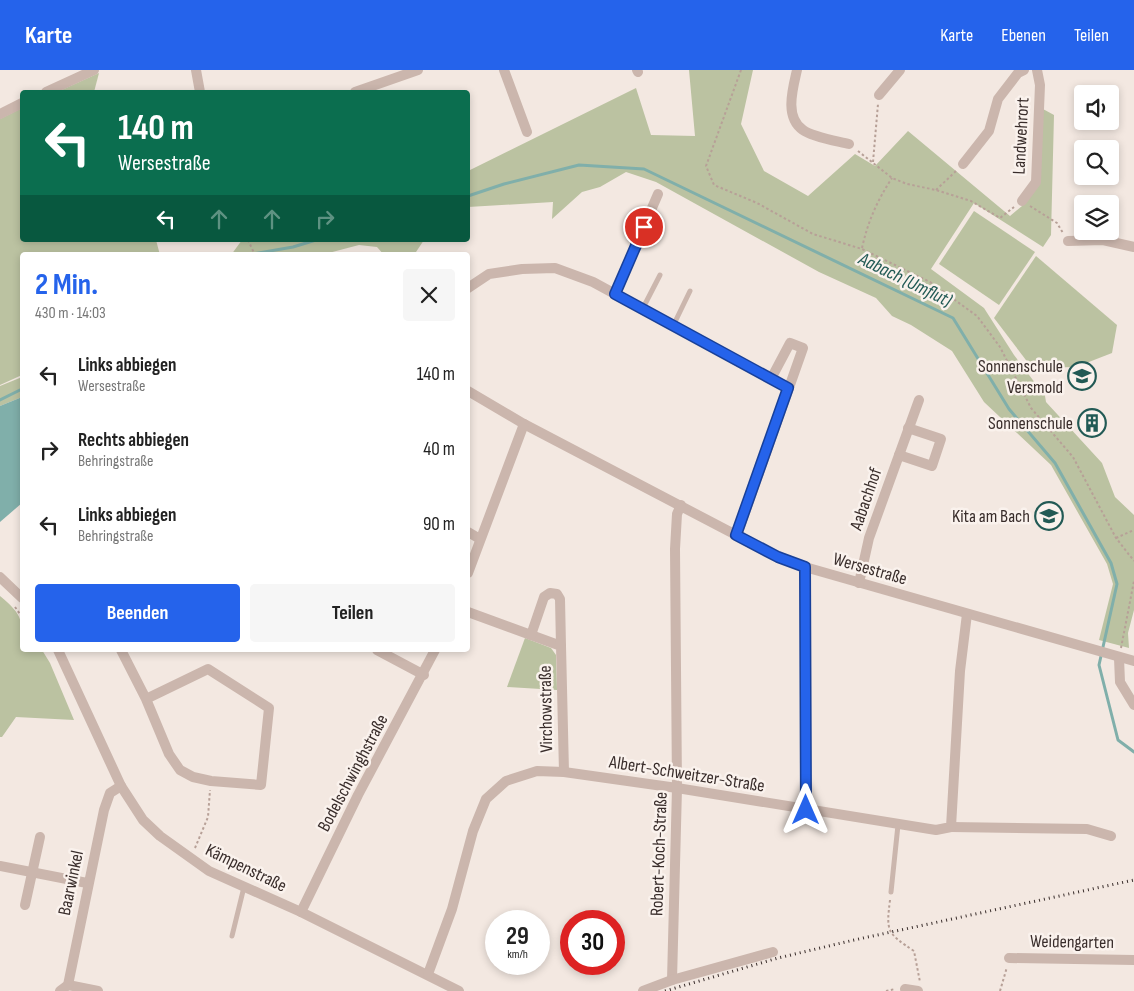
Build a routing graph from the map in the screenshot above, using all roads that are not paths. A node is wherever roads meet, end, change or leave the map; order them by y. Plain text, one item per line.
1 (94, 70) edge
2 (196, 70) edge
3 (418, 70) edge
4 (504, 70) edge
5 (797, 70) edge
6 (900, 70) edge
7 (1024, 70) edge
8 (1037, 70) edge
9 (50, 90) edge
10 (200, 90) edge
11 (361, 90) edge
12 (879, 94) road end
13 (20, 104) edge
14 (0, 114) edge
15 (527, 132) dead end
16 (849, 144) road end
17 (963, 164) road end
18 (658, 194) dead end
19 (1022, 201) road end
20 (1068, 241) road end
21 (1134, 247) edge
22 (660, 275) dead end
23 (470, 287) edge
24 (690, 291) dead end
25 (615, 294) junction
26 (643, 308) junction
27 (674, 324) junction
28 (772, 377) junction
29 (788, 388) junction
30 (470, 391) edge
31 (919, 400) dead end
32 (524, 424) junction
33 (908, 428) junction
34 (899, 456) junction
35 (681, 505) junction
36 (470, 533) edge
37 (736, 535) junction
38 (480, 538) junction
39 (470, 567) edge
40 (805, 567) junction
41 (0, 577) edge
42 (859, 583) junction
43 (20, 596) edge
44 (470, 613) edge
45 (968, 614) junction
46 (531, 635) junction
47 (561, 646) junction
48 (59, 652) edge
49 (123, 652) edge
50 (381, 652) edge
51 (434, 652) edge
52 (1117, 657) junction
53 (1134, 662) edge
54 (424, 675) junction
55 (146, 699) junction
56 (1134, 706) edge
57 (564, 772) junction
58 (121, 786) junction
59 (677, 788) junction
60 (806, 810) junction
61 (898, 824) junction
62 (951, 827) junction
63 (1110, 836) dead end
64 (40, 838) dead end
65 (0, 866) edge
66 (32, 872) junction
67 (87, 883) junction
68 (244, 887) junction
69 (891, 892) road end
70 (25, 905) dead end
71 (301, 912) junction
72 (232, 936) dead end
73 (773, 952) dead end
74 (1009, 958) road end
75 (1134, 960) edge
76 (428, 974) junction
77 (672, 980) junction
78 (919, 987) edge
79 (64, 988) edge
80 (905, 989) dead end
81 (98, 991) edge
82 (459, 991) edge
83 (644, 991) edge

1 - 9 street
2 - 10 street
3 - 11 street
4 - 15 street
5 - 16 street
6 - 12 street
7 - 17 street, Landwehrort
8 - 19 street, Landwehrort
13 - 14 street
18 - 25 street
20 - 21 street
22 - 26 lane
23 - 25 street
24 - 27 lane
25 - 26 street
26 - 27 street
27 - 28 street
28 - 29 street
28 - 29 street
29 - 37 street
30 - 32 street, Wersestraße
31 - 33 street, Aabachhof
32 - 35 street, Wersestraße
32 - 38 street
33 - 34 street, Aabachhof
33 - 34 street, Aabachhof
34 - 42 street, Aabachhof
35 - 37 street, Wersestraße
35 - 59 street, Robert-Koch-Straße
36 - 38 street
37 - 40 street, Wersestraße
38 - 39 street
40 - 42 street, Wersestraße
40 - 60 street
41 - 43 street
42 - 45 street, Wersestraße
44 - 46 street, Virchowstraße
45 - 52 street, Wersestraße
45 - 62 street
46 - 47 street, Virchowstraße
46 - 47 street, Virchowstraße
47 - 57 street, Virchowstraße
48 - 58 street, Kämpenstraße
49 - 55 street
50 - 54 street
51 - 54 street, Bodelschwinghstraße
52 - 53 street, Wersestraße
52 - 56 street
54 - 71 street, Bodelschwinghstraße
55 - 55 street
57 - 59 street, Albert-Schweitzer-Straße
57 - 76 street, Albert-Schweitzer-Straße
58 - 67 street, Baarwinkel
58 - 68 street, Kämpenstraße
59 - 60 street, Albert-Schweitzer-Straße
59 - 77 street, Robert-Koch-Straße
60 - 61 street, Albert-Schweitzer-Straße
61 - 62 street, Albert-Schweitzer-Straße
61 - 69 lane
62 - 63 street, Albert-Schweitzer-Straße
64 - 66 street
65 - 66 street
66 - 67 street
66 - 70 street
67 - 79 street, Baarwinkel
68 - 71 street, Kämpenstraße
68 - 72 lane
71 - 76 street, Kämpenstraße
73 - 77 street
74 - 75 street, Weidengarten
76 - 82 street, Kämpenstraße
77 - 83 street
78 - 80 street
79 - 81 street

